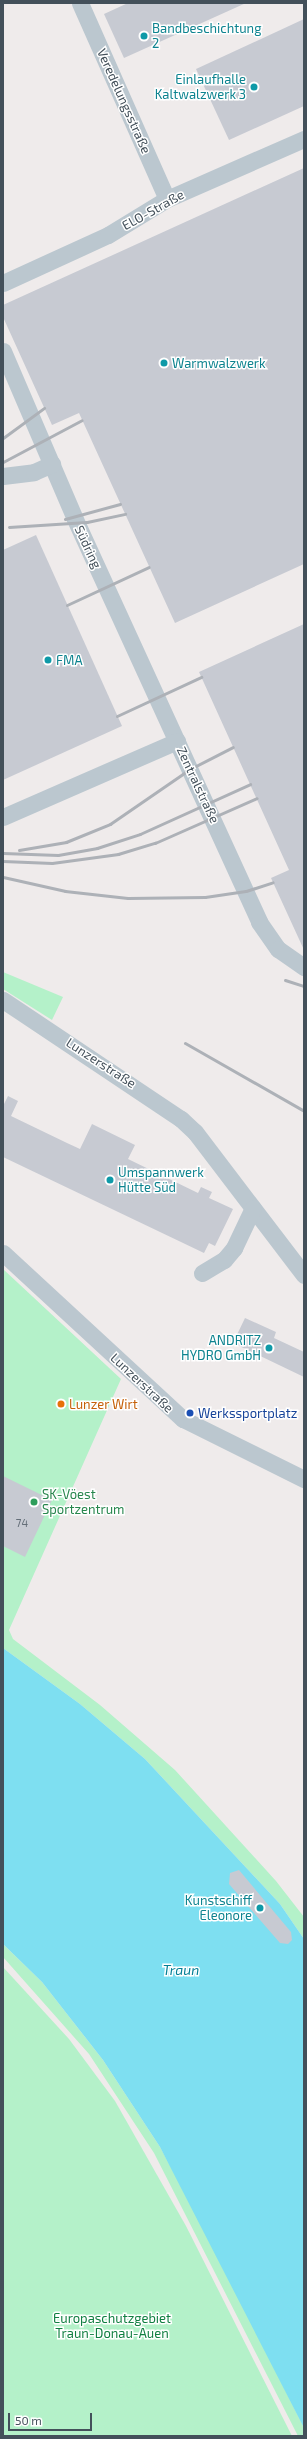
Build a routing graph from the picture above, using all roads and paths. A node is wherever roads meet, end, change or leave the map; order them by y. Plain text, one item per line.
1 (80, 3) edge
2 (304, 139) edge
3 (167, 199) junction
4 (3, 283) edge
5 (3, 351) edge
6 (52, 464) junction
7 (3, 476) edge
8 (177, 741) junction
9 (3, 817) edge
10 (304, 967) edge
11 (3, 1000) edge
12 (253, 1208) junction
13 (3, 1253) edge
14 (202, 1274) dead end
15 (304, 1275) edge
16 (304, 1479) edge

1 - 3 street, Veredelungsstraße
2 - 3 street, ELO-Straße
3 - 4 street, ELO-Straße
5 - 6 street, Südring
6 - 7 street
6 - 8 street, Südring
8 - 9 street, Zentralstraße
8 - 10 street, Zentralstraße
11 - 12 street, Lunzerstraße
12 - 14 street
12 - 15 street, Lunzerstraße
13 - 16 street, Lunzerstraße

